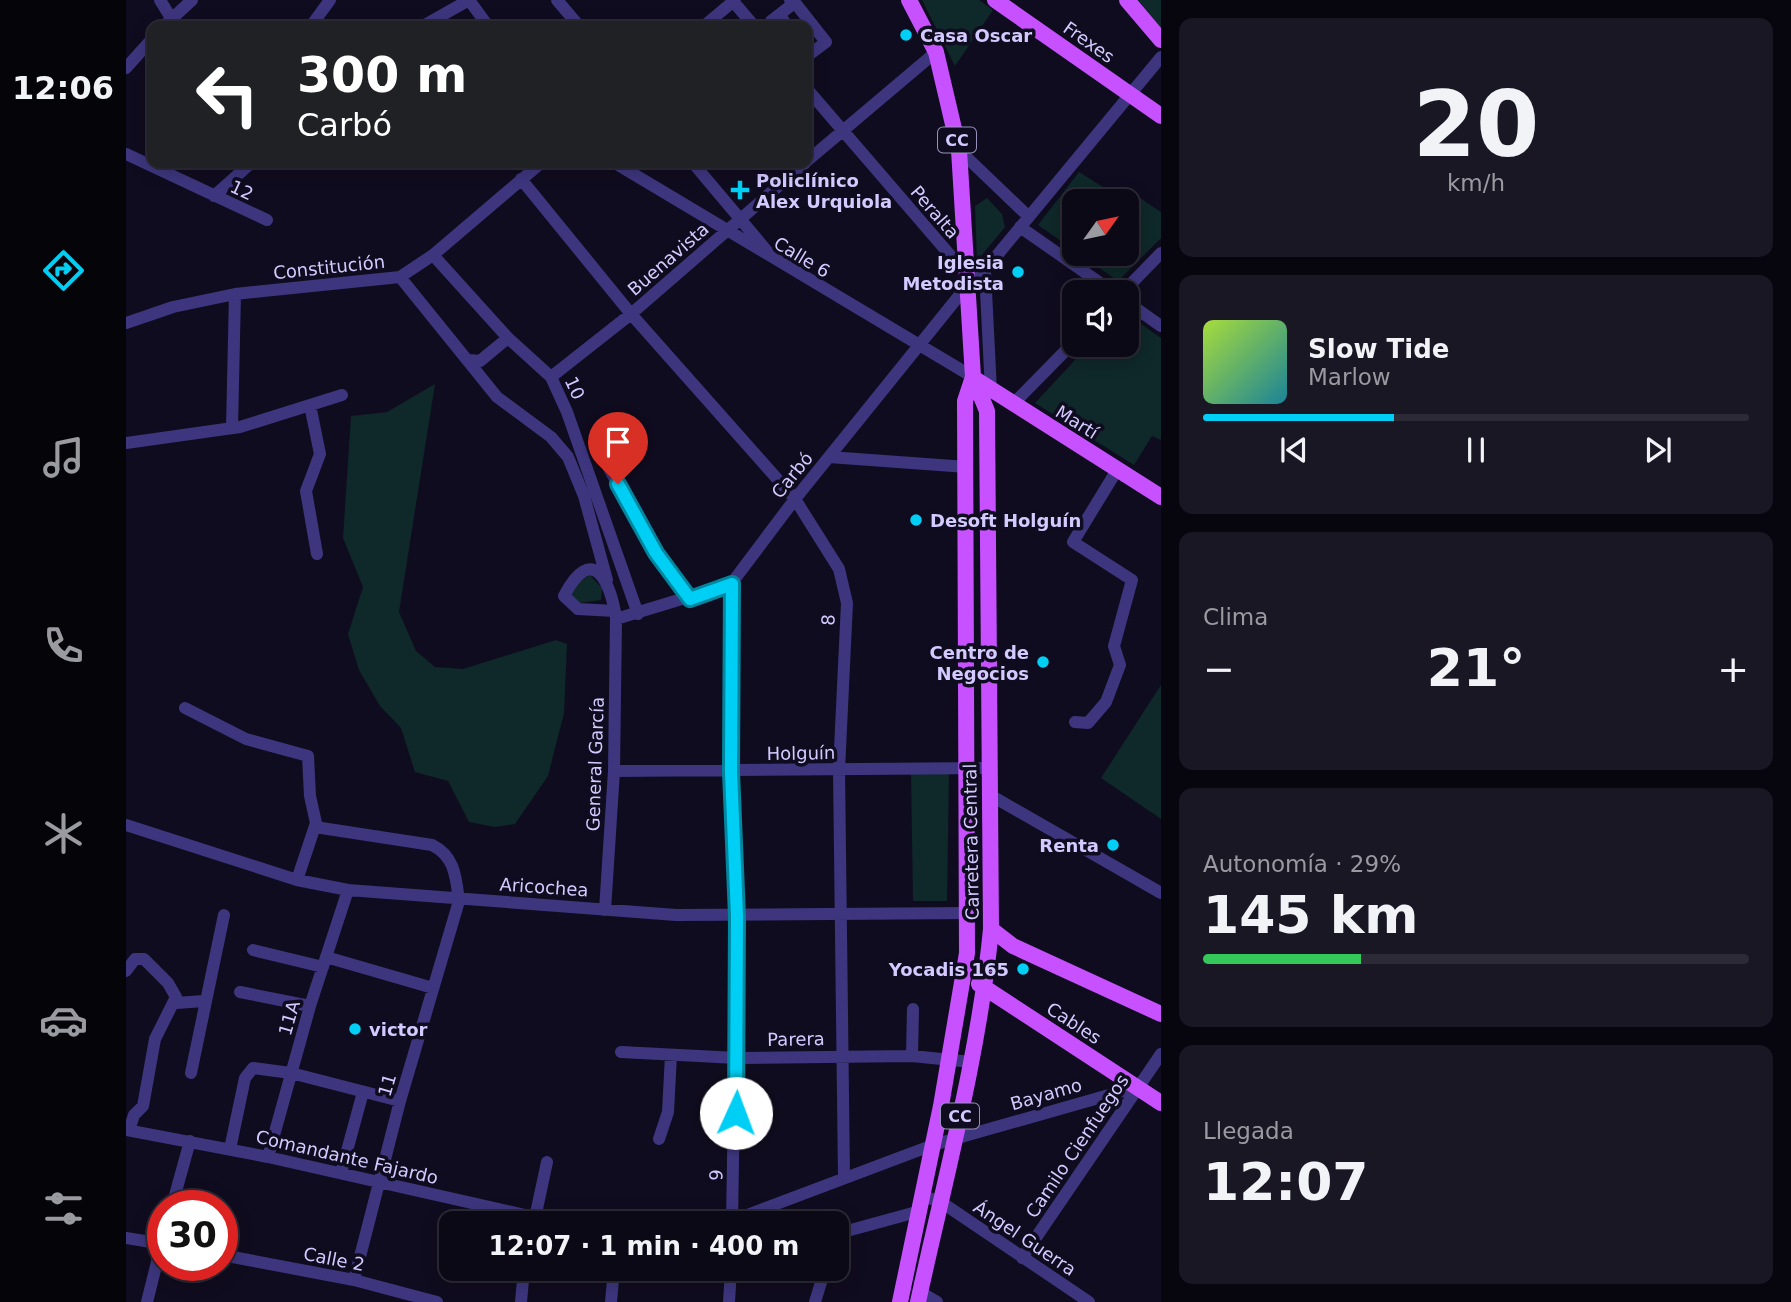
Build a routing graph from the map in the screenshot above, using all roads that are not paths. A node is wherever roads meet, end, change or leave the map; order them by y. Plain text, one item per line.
1 (160, 0) edge
2 (192, 0) edge
3 (330, 0) edge
4 (469, 0) edge
5 (557, 0) edge
6 (734, 0) edge
7 (909, 0) edge
8 (995, 0) edge
9 (1127, 0) edge
10 (792, 2) edge
11 (169, 21) edge
12 (173, 21) edge
13 (315, 21) edge
14 (432, 21) edge
15 (484, 21) edge
16 (575, 21) edge
17 (710, 21) edge
18 (750, 21) edge
19 (780, 21) edge
20 (808, 21) edge
21 (812, 26) edge
22 (1161, 40) edge
23 (147, 45) edge
24 (812, 51) edge
25 (936, 52) junction
26 (1161, 57) edge
27 (126, 68) edge
28 (812, 95) edge
29 (1130, 95) junction
30 (1161, 116) edge
31 (841, 130) junction
32 (959, 150) junction
33 (126, 154) edge
34 (812, 157) edge
35 (147, 164) edge
36 (155, 168) edge
37 (245, 168) edge
38 (535, 168) edge
39 (623, 168) edge
40 (697, 168) edge
41 (799, 168) edge
42 (521, 179) junction
43 (214, 196) junction
44 (267, 220) dead end
45 (740, 220) junction
46 (1025, 222) junction
47 (728, 231) junction
48 (1161, 253) edge
49 (433, 255) junction
50 (775, 261) junction
51 (956, 262) dead end
52 (985, 271) junction
53 (400, 277) junction
54 (1098, 280) edge
55 (1135, 280) edge
56 (964, 292) junction
57 (235, 294) junction
58 (1139, 310) edge
59 (631, 314) junction
60 (126, 323) edge
61 (1161, 326) edge
62 (508, 338) junction
63 (918, 347) junction
64 (1062, 354) edge
65 (469, 360) junction
66 (551, 377) junction
67 (973, 377) junction
68 (991, 391) junction
69 (342, 395) dead end
70 (1013, 404) junction
71 (310, 405) junction
72 (232, 428) junction
73 (126, 443) edge
74 (829, 457) junction
75 (605, 461) dead end
76 (967, 467) junction
77 (1117, 470) junction
78 (1161, 497) edge
79 (795, 499) junction
80 (317, 554) dead end
81 (607, 580) junction
82 (732, 584) junction
83 (690, 599) junction
84 (638, 614) junction
85 (616, 615) junction
86 (186, 708) dead end
87 (1075, 722) dead end
88 (990, 768) junction
89 (968, 769) junction
90 (839, 770) junction
91 (614, 771) junction
92 (731, 772) junction
93 (990, 795) junction
94 (126, 825) edge
95 (316, 827) junction
96 (297, 880) junction
97 (348, 890) junction
98 (1161, 893) edge
99 (459, 901) junction
100 (606, 910) junction
101 (969, 913) junction
102 (224, 915) dead end
103 (737, 916) junction
104 (842, 916) junction
105 (991, 929) junction
106 (253, 950) dead end
107 (324, 962) junction
108 (126, 971) edge
109 (964, 977) junction
110 (985, 986) junction
111 (433, 989) junction
112 (240, 992) dead end
113 (204, 1001) junction
114 (176, 1003) junction
115 (310, 1006) junction
116 (913, 1009) dead end
117 (1161, 1014) edge
118 (621, 1052) dead end
119 (1161, 1054) edge
120 (671, 1055) junction
121 (844, 1056) junction
122 (912, 1056) junction
123 (737, 1058) junction
124 (950, 1058) junction
125 (971, 1062) junction
126 (191, 1073) dead end
127 (291, 1073) junction
128 (1137, 1087) junction
129 (363, 1092) junction
130 (400, 1101) junction
131 (1161, 1103) edge
132 (128, 1130) edge
133 (955, 1138) junction
134 (659, 1139) dead end
135 (190, 1141) junction
136 (933, 1144) junction
137 (230, 1149) junction
138 (268, 1157) junction
139 (547, 1162) dead end
140 (341, 1172) junction
141 (844, 1177) junction
142 (379, 1182) junction
143 (176, 1190) edge
144 (942, 1202) junction
145 (922, 1203) junction
146 (497, 1211) edge
147 (532, 1211) edge
148 (731, 1211) edge
149 (760, 1211) edge
150 (849, 1229) edge
151 (126, 1238) edge
152 (147, 1240) edge
153 (238, 1258) edge
154 (1022, 1258) junction
155 (354, 1280) junction
156 (152, 1281) edge
157 (523, 1281) edge
158 (613, 1281) edge
159 (730, 1281) edge
160 (821, 1281) edge
161 (919, 1297) edge
162 (147, 1302) edge
163 (437, 1302) edge
164 (521, 1302) edge
165 (611, 1302) edge
166 (729, 1302) edge
167 (815, 1302) edge
168 (900, 1302) edge
169 (937, 1302) edge
170 (1089, 1302) edge

1 - 11 street
2 - 12 street
3 - 13 street
4 - 14 street
4 - 15 street
5 - 16 street
6 - 17 street
6 - 18 street
7 - 25 main road, Carretera Central / CC
8 - 29 main road, Frexes
9 - 22 main road
10 - 19 street
10 - 20 street
21 - 24 street
23 - 27 street
25 - 31 street, Buenavista
25 - 32 main road, Carretera Central / CC
26 - 29 street, Carbó
28 - 31 street, Peralta
29 - 30 main road, Frexes
29 - 46 street, Carbó
31 - 34 street, Buenavista
31 - 51 street, Peralta
32 - 46 street
32 - 56 main road, Carretera Central / CC
33 - 35 street, 12
36 - 43 street, 12
37 - 43 street
38 - 42 street, Constitución
39 - 47 street, Calle 6
40 - 45 street
41 - 45 street, Buenavista
42 - 49 street, Constitución
42 - 59 street, 8
43 - 44 street, 12
45 - 47 street, Buenavista
45 - 50 street
46 - 52 street, Carbó
46 - 54 street
47 - 50 street, Calle 6
47 - 59 street, Buenavista
48 - 55 street
49 - 53 street, Constitución
49 - 62 street, 10
50 - 63 street, Calle 6
52 - 56 street, Carbó
52 - 68 street
53 - 57 street, Constitución
53 - 65 street
56 - 63 street, Carbó
56 - 67 main road, Carretera Central / CC
57 - 60 street, Constitución
57 - 72 street
58 - 61 street
59 - 66 street, Buenavista
59 - 79 street, 8
62 - 65 street
62 - 66 street, 10
63 - 67 street, Calle 6
63 - 74 street, Carbó
64 - 70 street
65 - 81 street, General García
66 - 84 street, 10
67 - 68 main road, Martí
67 - 76 main road, Carretera Central / CC
67 - 88 main road, Carretera Central / CC
68 - 70 main road, Martí
69 - 71 street
70 - 77 main road, Martí
71 - 72 street
71 - 80 street
72 - 73 street
74 - 76 street
74 - 79 street, Carbó
75 - 83 street
76 - 89 main road, Carretera Central / CC
77 - 78 main road, Martí
77 - 87 street
79 - 82 street, Carbó
79 - 90 street, 8
81 - 85 street, General García
81 - 85 street
82 - 83 street
82 - 92 street, 9
83 - 84 street
84 - 85 street
85 - 91 street, General García
86 - 95 street
88 - 89 street, Holguín
88 - 93 main road, Carretera Central / CC
89 - 90 street, Holguín
89 - 101 main road, Carretera Central / CC
90 - 92 street, Holguín
90 - 104 street, 8
91 - 92 street, Holguín
91 - 100 street, General García
92 - 103 street, 9
93 - 98 street
93 - 105 main road, Carretera Central / CC
94 - 96 street, Aricochea
95 - 96 street
95 - 99 street
96 - 97 street, Aricochea
97 - 99 street, Aricochea
97 - 107 street, 11A
99 - 100 street, Aricochea
99 - 111 street, 11
100 - 103 street, Aricochea
101 - 104 street, Aricochea
101 - 109 main road, Carretera Central / CC
102 - 113 street
103 - 104 street, Aricochea
103 - 123 street, 9
104 - 121 street, 8
105 - 110 main road, Carretera Central / CC
105 - 117 main road
106 - 107 street
107 - 111 street
107 - 115 street, 11A
108 - 114 street
109 - 110 main road, Cables
109 - 124 main road, Carretera Central / CC
110 - 125 main road, Carretera Central / CC
110 - 128 main road, Cables
111 - 130 street, 11
112 - 115 street
113 - 114 street
113 - 126 street
114 - 132 street
115 - 127 street, 11A
116 - 122 street
118 - 120 street, Parera
119 - 128 street, Camilo Cienfuegos
120 - 123 street, Parera
120 - 134 street
121 - 122 street, Parera
121 - 123 street, Parera
121 - 141 street, 8
122 - 124 street, Parera
123 - 148 street, 9
124 - 125 street, Parera
124 - 136 main road, Carretera Central / CC
125 - 133 main road, Carretera Central / CC
127 - 129 street
127 - 137 street
127 - 138 street, 11A
128 - 131 main road, Cables
128 - 133 street, Bayamo
128 - 154 street, Camilo Cienfuegos
129 - 130 street
129 - 140 street
130 - 142 street, 11
132 - 135 street, Comandante Fajardo
133 - 136 street, Bayamo
133 - 144 main road, Carretera Central / CC
135 - 137 street, Comandante Fajardo
135 - 143 street
136 - 141 street, Bayamo
136 - 145 main road, Carretera Central / CC
137 - 138 street, Comandante Fajardo
138 - 140 street, Comandante Fajardo
139 - 147 street
140 - 142 street, Comandante Fajardo
141 - 149 street
142 - 146 street, Comandante Fajardo
142 - 155 street, 11
144 - 145 street, Ángel Guerra
144 - 154 street, Ángel Guerra
144 - 161 main road, Carretera Central / CC
145 - 150 street
145 - 168 main road, Carretera Central / CC
151 - 152 street
153 - 155 street, Calle 2
154 - 170 street, Ángel Guerra
155 - 163 street, Calle 2
156 - 162 street
157 - 164 street
158 - 165 street
159 - 166 street
160 - 167 street
161 - 169 street

